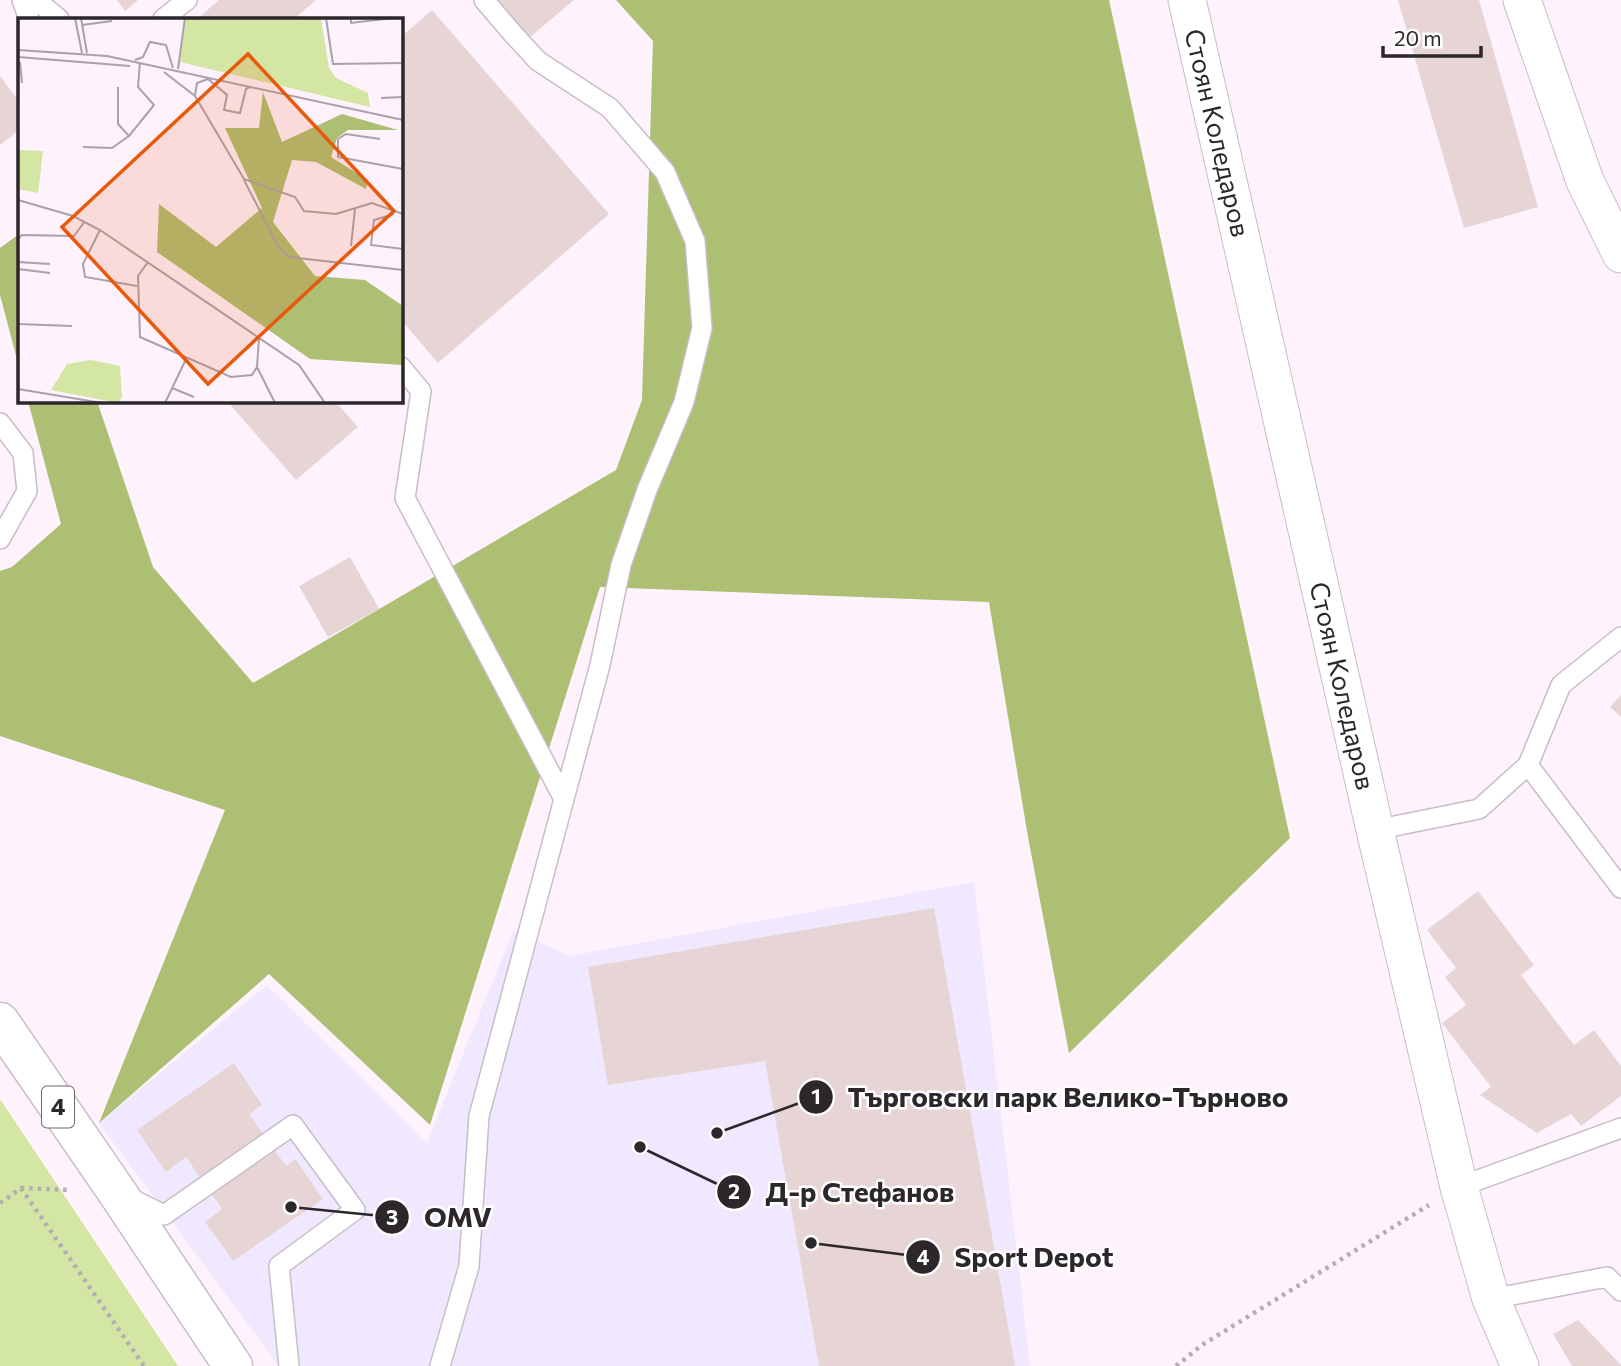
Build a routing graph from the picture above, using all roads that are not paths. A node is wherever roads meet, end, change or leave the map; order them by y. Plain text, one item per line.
1 (22, 0) edge
2 (36, 0) edge
3 (187, 0) edge
4 (484, 0) edge
5 (1187, 0) edge
6 (1522, 0) edge
7 (29, 18) edge
8 (58, 18) edge
9 (164, 18) edge
10 (1612, 216) edge
11 (1621, 254) edge
12 (402, 368) edge
13 (0, 423) edge
14 (0, 539) edge
15 (1621, 637) edge
16 (1528, 765) junction
17 (564, 799) junction
18 (1375, 830) junction
19 (1621, 888) edge
20 (0, 1022) edge
21 (1621, 1128) edge
22 (1459, 1187) junction
23 (117, 1192) junction
24 (162, 1260) junction
25 (1621, 1291) edge
26 (1491, 1298) junction
27 (233, 1366) edge
28 (247, 1366) edge
29 (289, 1366) edge
30 (440, 1366) edge
31 (1520, 1366) edge

1 - 7 lane
2 - 8 lane
3 - 9 lane
4 - 17 lane
5 - 18 street, Стоян Коледаров
6 - 10 street
10 - 11 street
12 - 17 lane
13 - 14 lane
15 - 16 lane
16 - 18 lane
16 - 19 lane
17 - 30 lane
18 - 22 street, Стоян Коледаров
20 - 23 main road, 4
21 - 22 lane
22 - 26 street, Стоян Коледаров
23 - 24 main road, 4
23 - 29 lane
24 - 27 main road, 4
24 - 28 main road, 4
25 - 26 lane
26 - 31 street, Стоян Коледаров

